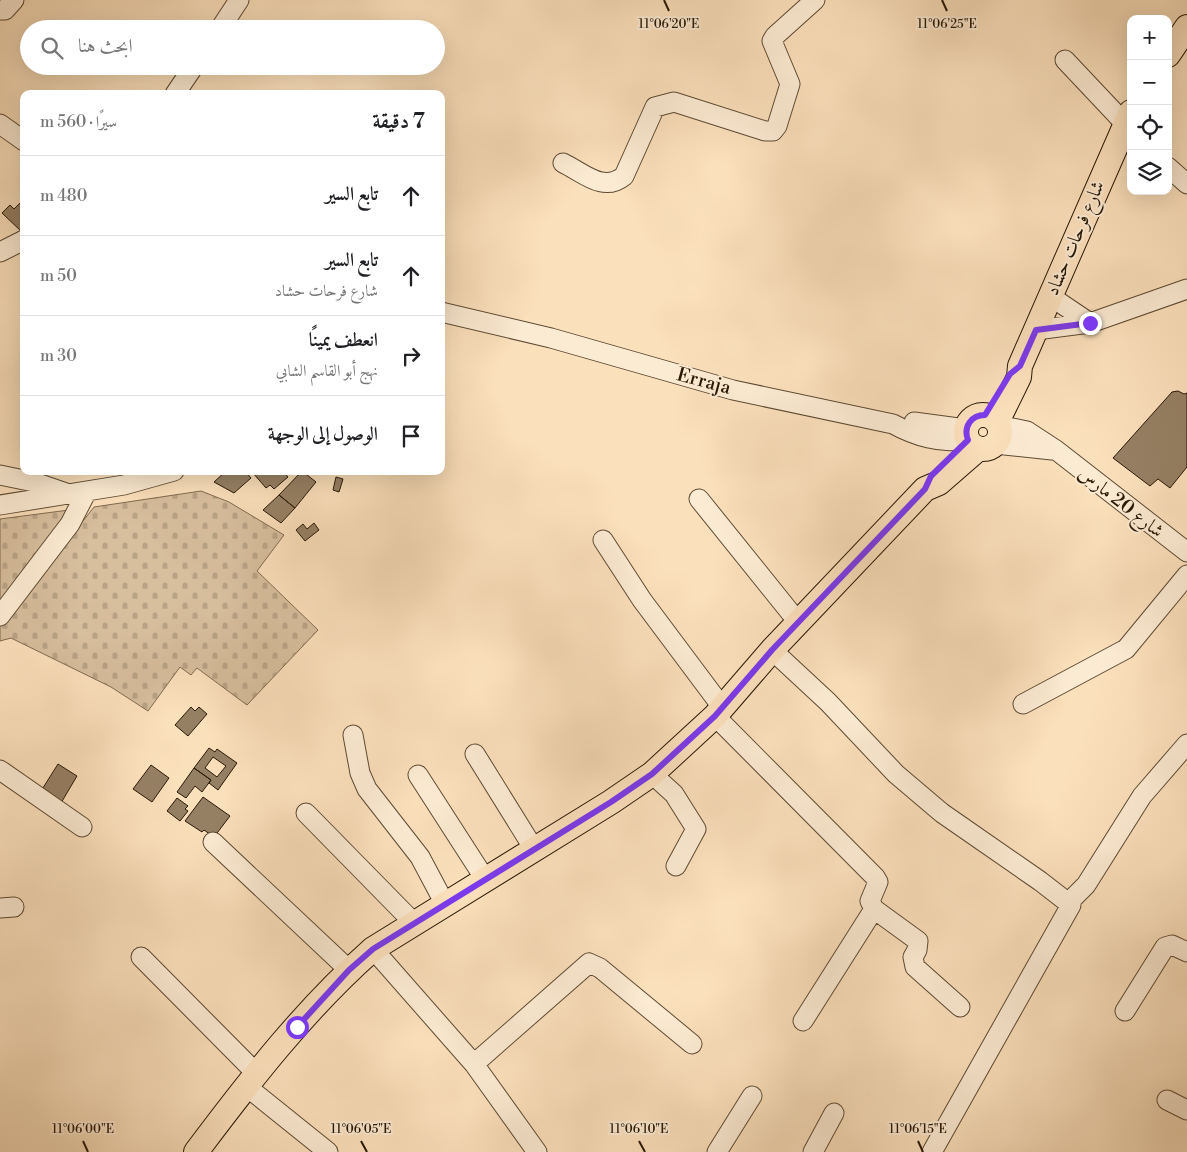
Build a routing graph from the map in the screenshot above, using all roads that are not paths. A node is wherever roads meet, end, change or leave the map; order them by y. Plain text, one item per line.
1 (14, 0) edge
2 (239, 0) edge
3 (815, 0) edge
4 (0, 10) edge
5 (226, 20) edge
6 (1187, 27) edge
7 (1172, 49) edge
8 (1065, 60) dead end
9 (188, 75) edge
10 (178, 90) edge
11 (1127, 120) edge
12 (0, 124) edge
13 (1127, 126) edge
14 (20, 138) edge
15 (563, 163) dead end
16 (1172, 171) edge
17 (1187, 184) edge
18 (20, 242) edge
19 (0, 252) edge
20 (1187, 289) edge
21 (1050, 296) junction
22 (445, 313) edge
23 (1090, 323) junction
24 (1036, 330) junction
25 (982, 433) junction
26 (0, 475) edge
27 (160, 475) edge
28 (87, 491) junction
29 (66, 493) junction
30 (699, 499) dead end
31 (0, 505) edge
32 (603, 540) dead end
33 (1187, 552) edge
34 (1187, 575) edge
35 (0, 616) edge
36 (798, 622) junction
37 (772, 650) junction
38 (1022, 704) dead end
39 (719, 712) junction
40 (353, 735) dead end
41 (1187, 744) edge
42 (475, 754) dead end
43 (0, 770) edge
44 (652, 774) junction
45 (418, 775) dead end
46 (306, 813) dead end
47 (82, 827) dead end
48 (213, 842) dead end
49 (534, 850) junction
50 (676, 866) dead end
51 (485, 879) junction
52 (445, 904) junction
53 (1071, 905) junction
54 (874, 909) junction
55 (414, 923) junction
56 (373, 949) junction
57 (1187, 952) edge
58 (141, 957) dead end
59 (349, 970) junction
60 (960, 1007) dead end
61 (1125, 1010) dead end
62 (803, 1021) dead end
63 (692, 1044) dead end
64 (474, 1064) junction
65 (251, 1080) junction
66 (752, 1096) dead end
67 (1167, 1100) dead end
68 (1187, 1110) edge
69 (834, 1113) dead end
70 (196, 1152) edge
71 (328, 1152) edge
72 (537, 1152) edge
73 (717, 1152) edge
74 (813, 1152) edge
75 (932, 1152) edge

1 - 4 street
2 - 5 street
3 - 15 street
6 - 7 main road
8 - 11 street
9 - 10 street
12 - 14 street
13 - 21 main road, شارع فرحات حشاد
16 - 17 street
18 - 19 street
20 - 23 street
21 - 23 street
21 - 24 main road, شارع فرحات حشاد
22 - 25 street, Erraja
23 - 24 street
24 - 25 main road, شارع فرحات حشاد
25 - 33 street, شارع 20 مارس
25 - 36 main road, شارع فرحات حشاد
26 - 29 street
27 - 28 street
28 - 29 street
28 - 35 street
29 - 31 street
30 - 36 street
32 - 39 street
34 - 38 street
36 - 37 main road, شارع فرحات حشاد
37 - 39 main road, شارع فرحات حشاد
37 - 53 street
39 - 44 main road, شارع فرحات حشاد
39 - 54 street
40 - 52 street
41 - 53 street
42 - 49 street
43 - 47 street
44 - 49 main road, شارع فرحات حشاد
44 - 50 street
45 - 51 street
46 - 55 street
48 - 59 street
49 - 51 main road, شارع فرحات حشاد
51 - 52 main road, شارع فرحات حشاد
52 - 55 main road, شارع فرحات حشاد
53 - 75 street
54 - 60 street
54 - 62 street
55 - 56 main road, شارع فرحات حشاد
56 - 59 main road, شارع فرحات حشاد
56 - 64 street
57 - 61 street
58 - 65 street
59 - 65 main road, شارع فرحات حشاد
63 - 64 street
64 - 72 street
65 - 70 main road, شارع فرحات حشاد
65 - 71 street
66 - 73 street
67 - 68 street
69 - 74 street

